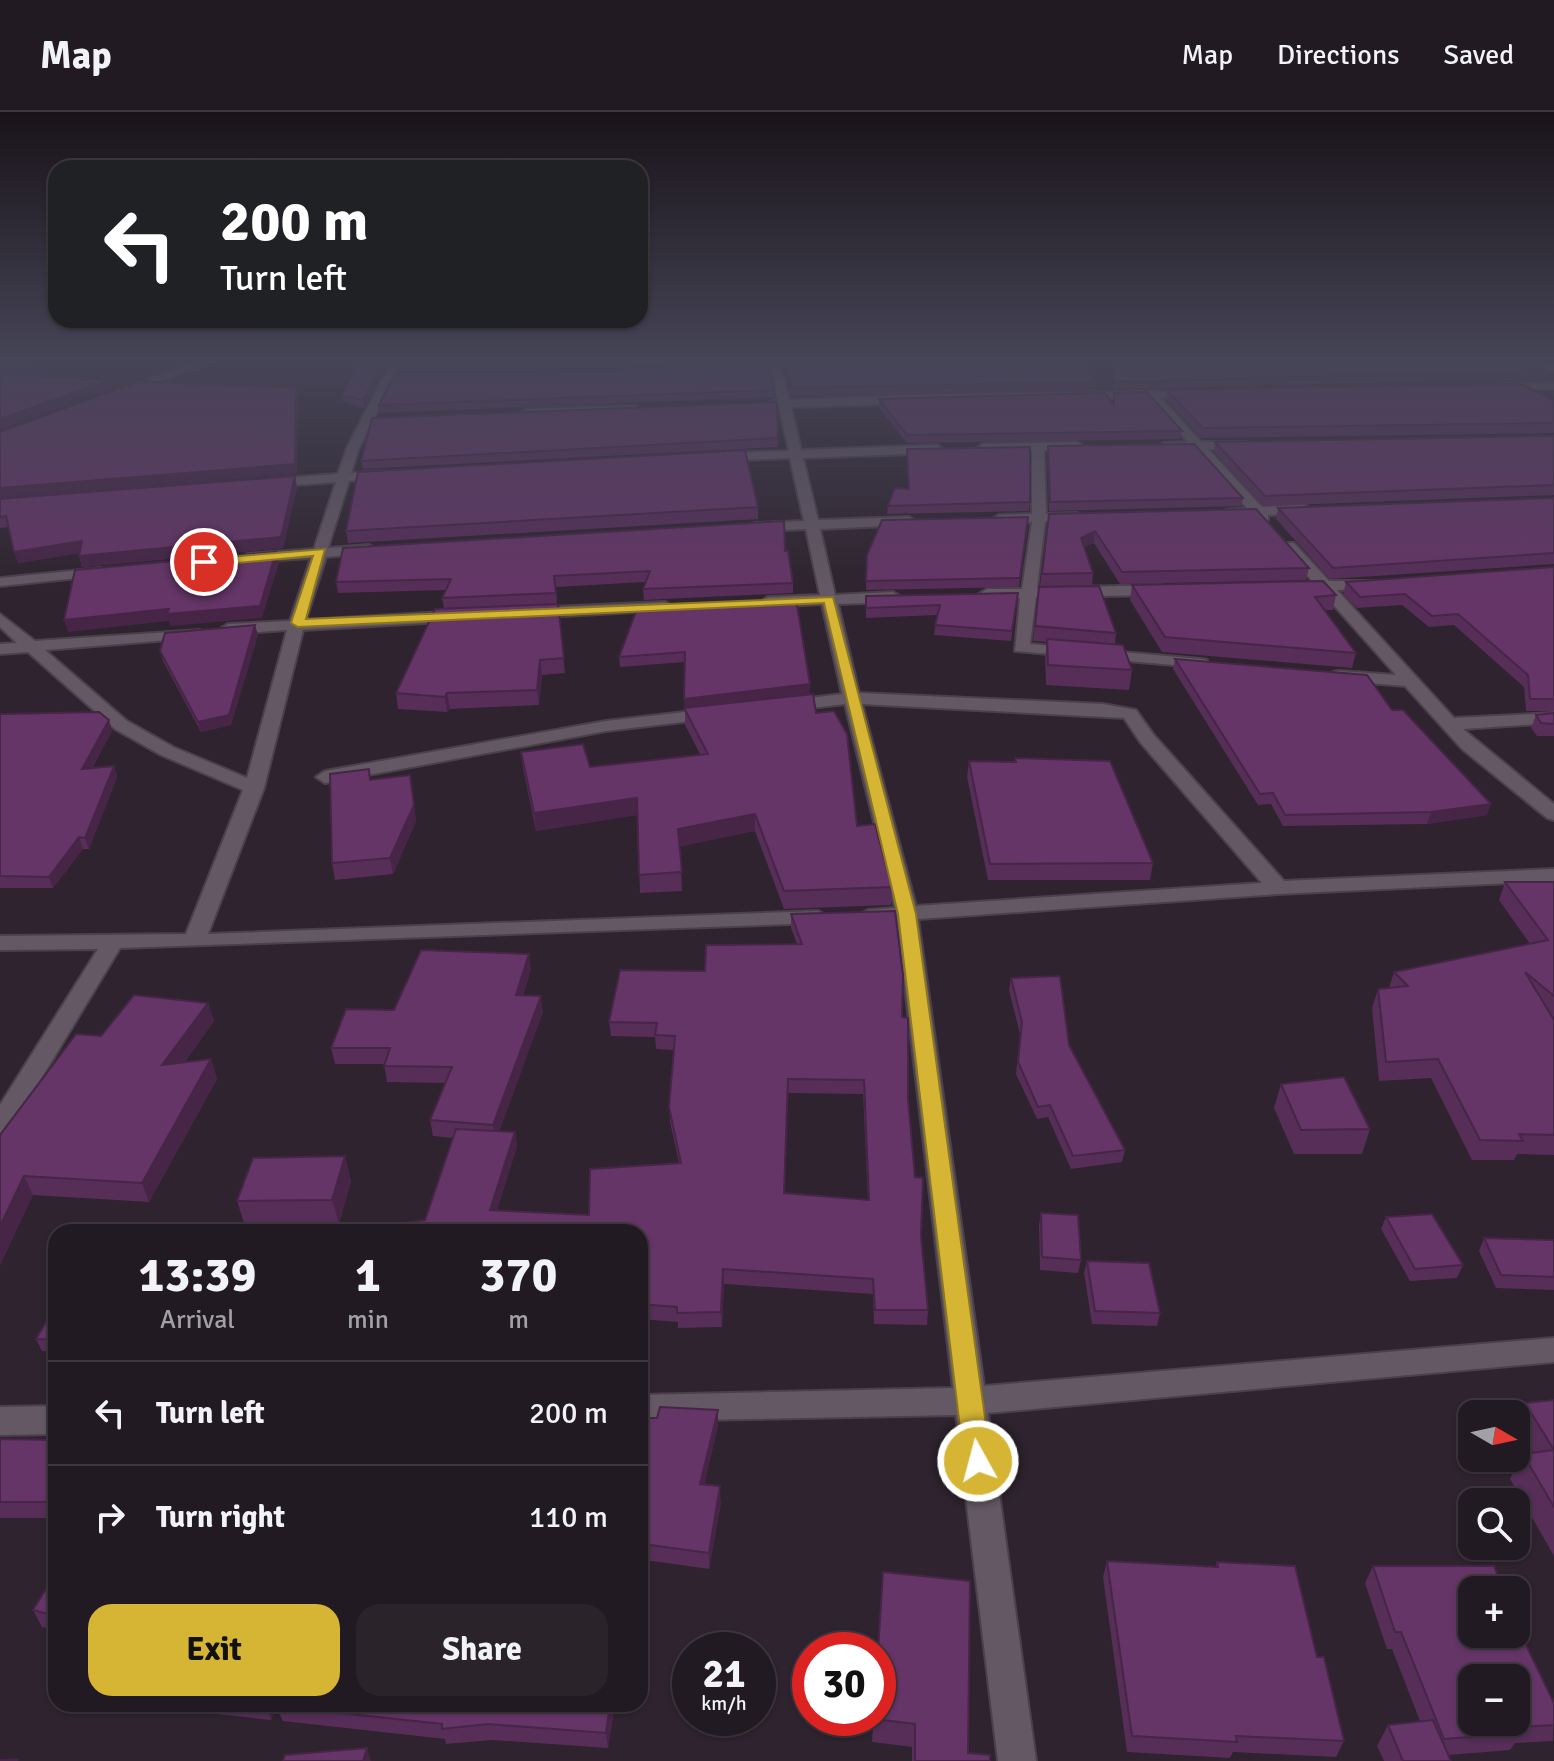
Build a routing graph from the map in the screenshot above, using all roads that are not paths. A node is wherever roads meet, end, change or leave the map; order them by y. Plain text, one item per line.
1 (361, 435) edge
2 (791, 435) edge
3 (1188, 435) edge
4 (1259, 445) edge
5 (1096, 446) edge
6 (1154, 446) edge
7 (1198, 446) junction
8 (1038, 447) junction
9 (962, 448) edge
10 (947, 449) edge
11 (795, 452) junction
12 (703, 458) edge
13 (407, 474) edge
14 (344, 477) junction
15 (252, 484) edge
16 (1320, 509) edge
17 (1257, 511) junction
18 (1216, 514) edge
19 (1098, 517) edge
20 (1039, 518) junction
21 (978, 520) edge
22 (918, 521) edge
23 (811, 523) junction
24 (732, 528) edge
25 (384, 548) edge
26 (320, 552) junction
27 (229, 560) edge
28 (122, 570) edge
29 (0, 582) edge
30 (1387, 583) edge
31 (1326, 587) junction
32 (1279, 588) edge
33 (1170, 590) edge
34 (1031, 592) junction
35 (969, 594) edge
36 (907, 597) edge
37 (829, 599) junction
38 (751, 603) edge
39 (689, 606) edge
40 (517, 613) edge
41 (485, 615) edge
42 (0, 619) edge
43 (298, 623) junction
44 (32, 647) junction
45 (0, 649) edge
46 (1216, 666) edge
47 (1320, 674) edge
48 (1410, 681) junction
49 (852, 698) junction
50 (760, 709) edge
51 (729, 712) edge
52 (1554, 718) edge
53 (1449, 724) junction
54 (325, 777) dead end
55 (254, 788) junction
56 (1554, 814) edge
57 (1554, 875) edge
58 (1278, 888) junction
59 (907, 914) junction
60 (194, 941) junction
61 (113, 942) junction
62 (0, 943) edge
63 (0, 1126) edge
64 (1554, 1350) edge
65 (970, 1401) junction
66 (648, 1408) edge
67 (48, 1420) edge
68 (0, 1421) edge
69 (1017, 1761) edge

1 - 14 street
2 - 11 street
3 - 7 street
4 - 7 street
5 - 8 street
6 - 7 street
7 - 17 street
8 - 9 street
8 - 20 street
10 - 11 street
11 - 12 street
11 - 23 street
13 - 14 street
14 - 15 street
14 - 26 street
16 - 17 street
17 - 18 street
17 - 31 street
19 - 20 street
20 - 21 street
20 - 34 street
22 - 23 street
23 - 24 street
23 - 37 street
25 - 26 street
26 - 27 street
26 - 43 street
28 - 29 street
30 - 31 street
31 - 32 street
31 - 48 street
33 - 34 street
34 - 35 street
34 - 46 street
36 - 37 street
37 - 38 street
37 - 49 street
39 - 40 street
41 - 43 street
42 - 44 street
43 - 44 street
43 - 55 street
44 - 45 street
44 - 55 street
47 - 48 street
48 - 53 street
49 - 50 street
49 - 58 street
49 - 59 street
51 - 54 street
52 - 53 street
53 - 56 street
55 - 60 street
57 - 58 street
58 - 59 street
59 - 60 street
59 - 65 street
60 - 61 street
61 - 62 street
61 - 63 street
64 - 65 street
65 - 66 street
65 - 69 street
67 - 68 street

